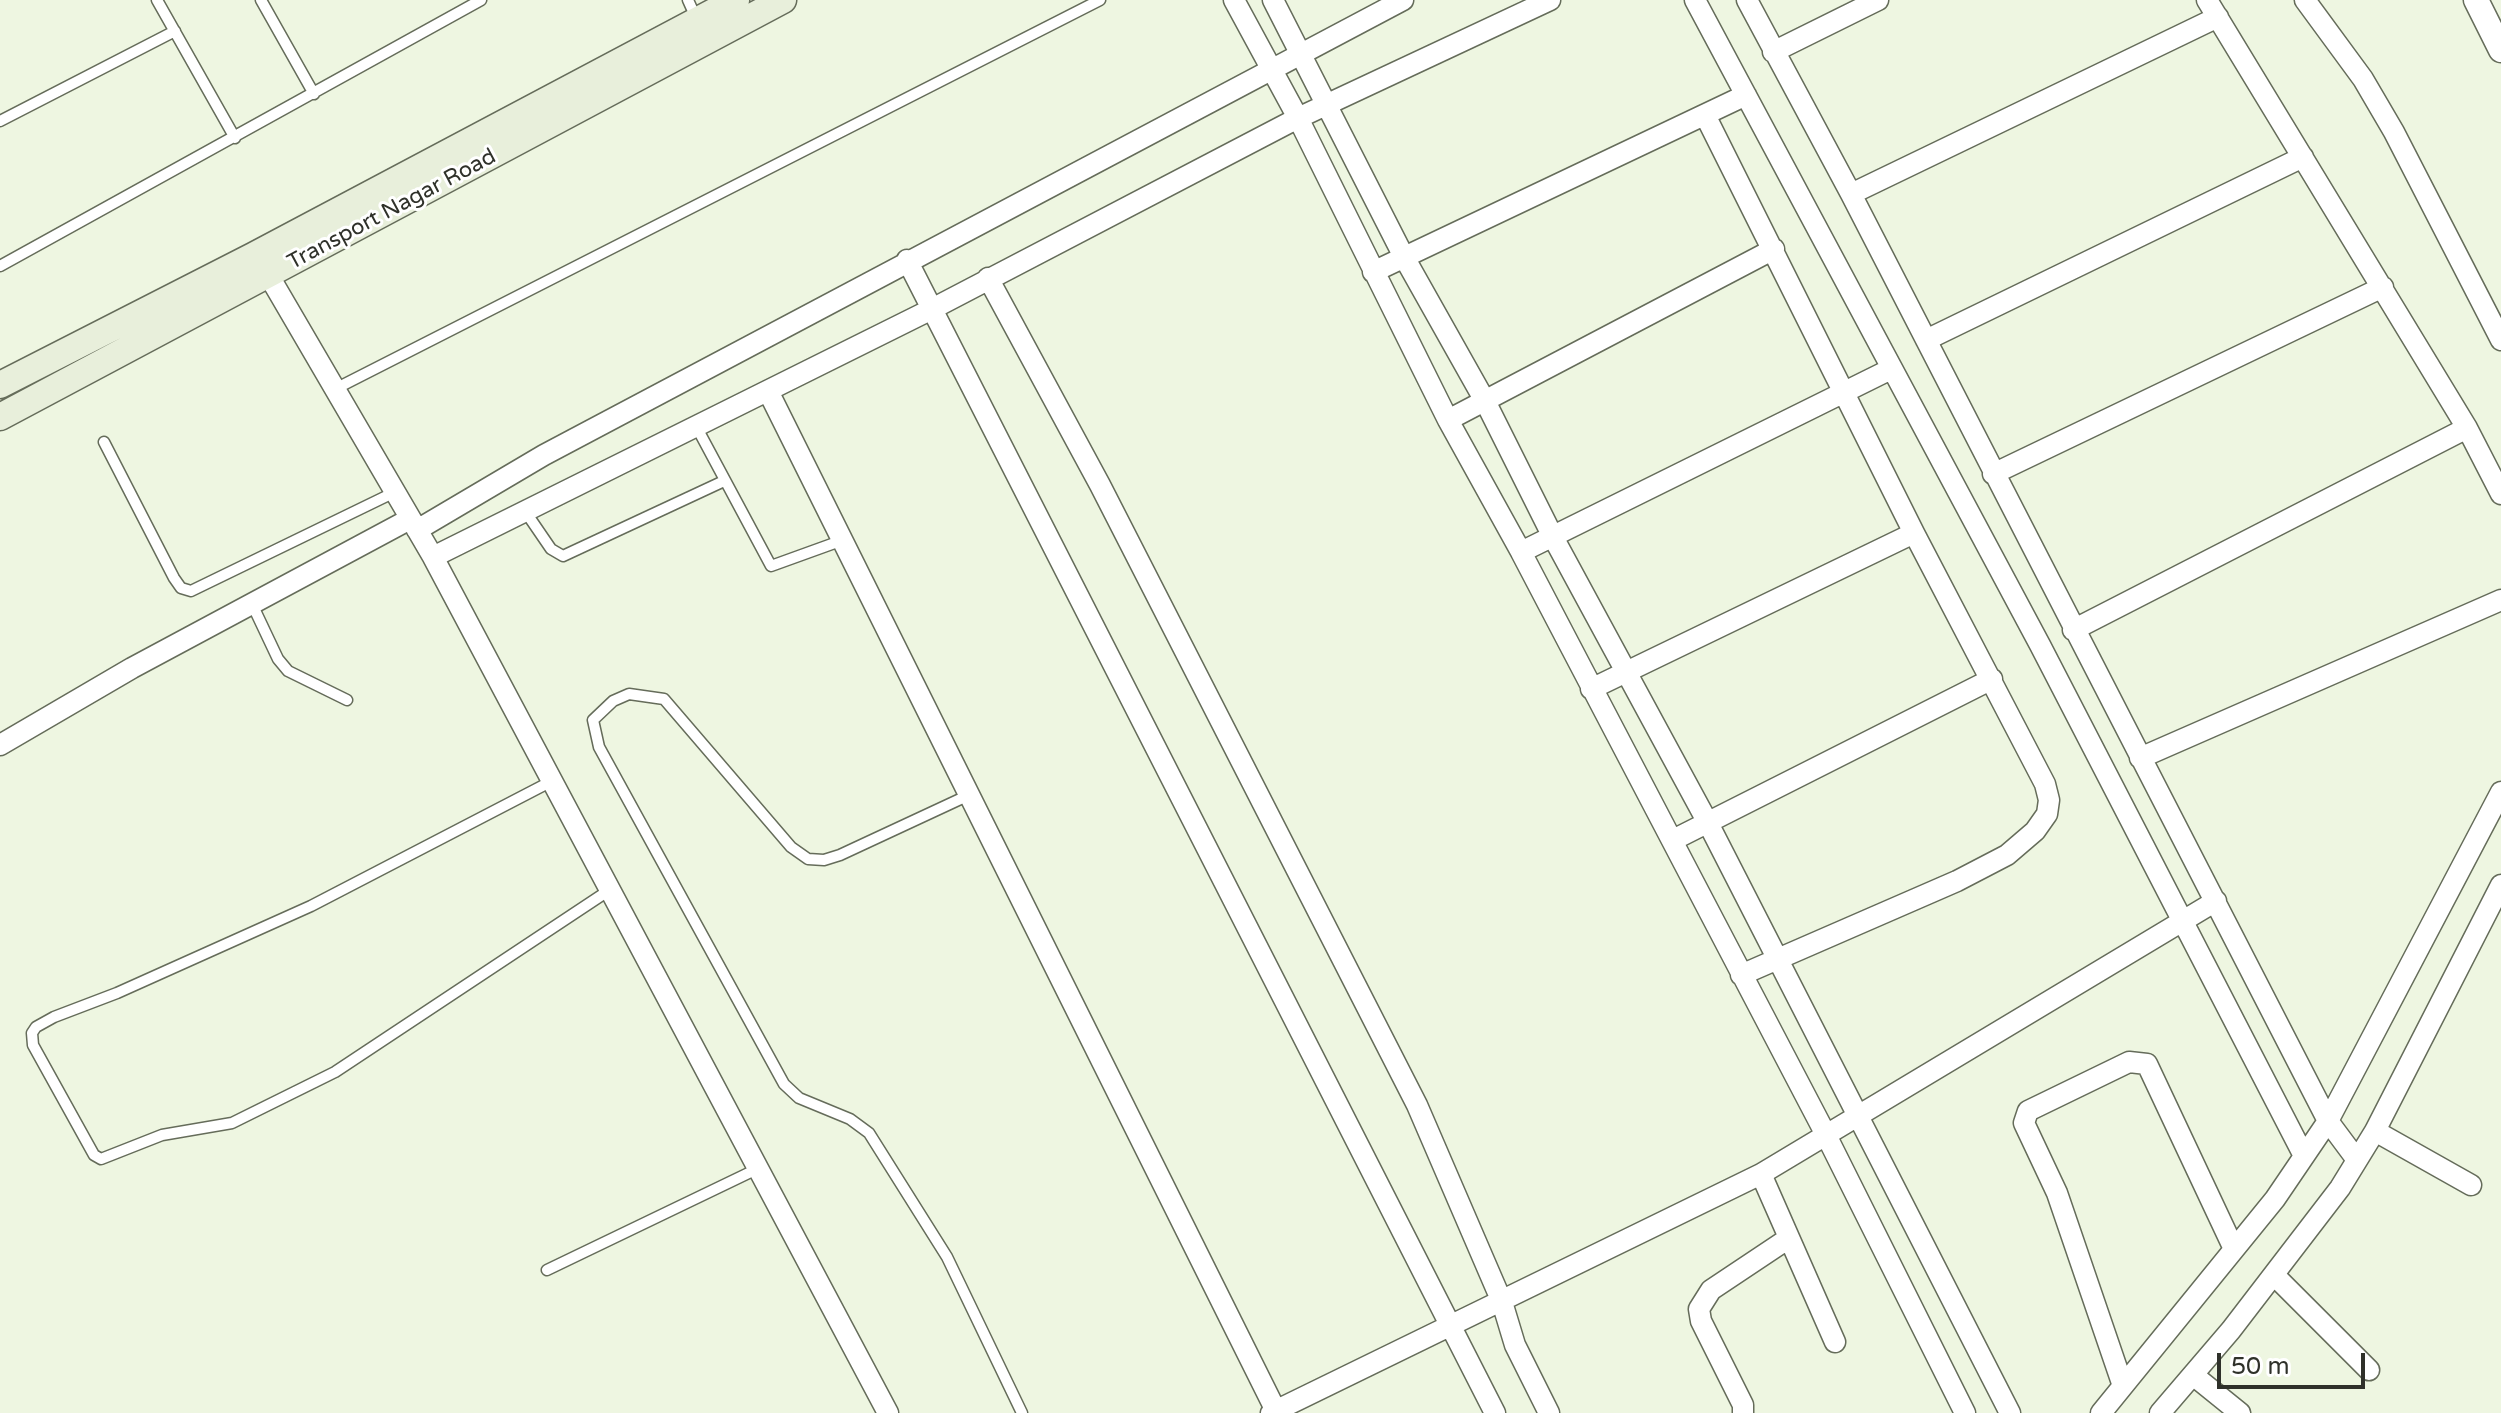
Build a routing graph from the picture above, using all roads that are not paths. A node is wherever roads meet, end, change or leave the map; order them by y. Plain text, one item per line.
1 (157, 0) edge
2 (261, 0) edge
3 (481, 0) edge
4 (736, 0) edge
5 (783, 0) edge
6 (1100, 0) edge
7 (1234, 0) edge
8 (1273, 0) edge
9 (1403, 0) edge
10 (1550, 0) edge
11 (1695, 0) edge
12 (1747, 0) edge
13 (1878, 0) edge
14 (2305, 0) edge
15 (2476, 0) edge
16 (2212, 8) edge
17 (692, 10) edge
18 (175, 31) junction
19 (2501, 50) edge
20 (1773, 52) junction
21 (1300, 57) junction
22 (1272, 71) junction
23 (314, 94) junction
24 (1746, 95) junction
25 (1326, 104) junction
26 (1705, 115) junction
27 (1298, 118) junction
28 (0, 121) edge
29 (235, 138) junction
30 (2303, 157) junction
31 (1851, 194) junction
32 (1774, 249) junction
33 (1404, 257) junction
34 (907, 260) junction
35 (0, 266) edge
36 (1373, 272) junction
37 (269, 276) junction
38 (988, 278) junction
39 (2383, 287) junction
40 (932, 309) junction
41 (1926, 340) junction
42 (2501, 340) edge
43 (1891, 369) junction
44 (0, 385) edge
45 (335, 389) junction
46 (768, 391) junction
47 (1843, 392) junction
48 (1485, 401) junction
49 (0, 417) edge
50 (1448, 420) junction
51 (696, 426) junction
52 (2467, 428) junction
53 (104, 442) dead end
54 (1993, 474) junction
55 (724, 481) junction
56 (395, 492) junction
57 (2501, 494) edge
58 (525, 511) junction
59 (414, 525) junction
60 (1914, 533) junction
61 (1553, 537) junction
62 (843, 540) junction
63 (1521, 552) junction
64 (433, 557) junction
65 (2501, 600) edge
66 (252, 604) junction
67 (2073, 630) junction
68 (1625, 673) junction
69 (1992, 679) junction
70 (1591, 689) junction
71 (347, 700) dead end
72 (0, 745) edge
73 (2140, 758) junction
74 (550, 782) junction
75 (2501, 792) edge
76 (969, 795) junction
77 (1708, 823) junction
78 (1673, 840) junction
79 (2501, 885) edge
80 (608, 891) junction
81 (2216, 901) junction
82 (2181, 920) junction
83 (1777, 958) junction
84 (1741, 975) junction
85 (1858, 1114) junction
86 (2328, 1121) junction
87 (2375, 1131) junction
88 (1825, 1133) junction
89 (2304, 1156) junction
90 (2357, 1160) junction
91 (757, 1169) junction
92 (1761, 1174) junction
93 (2471, 1185) dead end
94 (1789, 1238) junction
95 (2234, 1249) junction
96 (547, 1270) dead end
97 (2274, 1275) junction
98 (1502, 1302) junction
99 (1449, 1326) junction
100 (1835, 1342) dead end
101 (2369, 1370) dead end
102 (2193, 1375) junction
103 (2123, 1386) junction
104 (1275, 1412) edge
105 (888, 1413) edge
106 (1022, 1413) edge
107 (1495, 1413) edge
108 (1549, 1413) edge
109 (1743, 1413) edge
110 (1965, 1413) edge
111 (2010, 1413) edge
112 (2101, 1413) edge
113 (2160, 1413) edge
114 (2240, 1413) edge

1 - 18 lane
2 - 23 lane
3 - 23 lane
4 - 17 main road, Transport Nagar Road
5 - 37 main road, Transport Nagar Road
6 - 45 lane
7 - 22 street
8 - 21 street
9 - 21 street
10 - 25 street
11 - 24 street
12 - 20 street
13 - 20 street
14 - 42 street
15 - 19 street
16 - 30 street
16 - 31 street
17 - 44 main road, Transport Nagar Road
18 - 28 lane
18 - 29 lane
20 - 31 street
21 - 22 street
21 - 25 street
22 - 27 street
22 - 34 street
23 - 29 lane
24 - 26 street
24 - 43 street
25 - 27 street
25 - 33 street
26 - 32 street
26 - 33 street
27 - 36 street
27 - 38 street
29 - 35 lane
30 - 39 street
30 - 41 street
31 - 41 street
32 - 47 street
32 - 48 street
33 - 36 street
33 - 48 street
34 - 40 street
34 - 59 street
36 - 50 street
37 - 45 street
37 - 49 main road, Transport Nagar Road
38 - 40 street
38 - 98 street
39 - 52 street
39 - 54 street
40 - 46 street
40 - 99 street
41 - 54 street
43 - 47 street
43 - 82 street
45 - 56 street
46 - 51 street
46 - 62 street
47 - 60 street
47 - 61 street
48 - 50 street
48 - 61 street
50 - 63 street
51 - 55 lane
51 - 58 street
52 - 57 street
52 - 67 street
53 - 56 lane
54 - 67 street
55 - 58 lane
55 - 62 lane
56 - 59 street
58 - 64 street
59 - 64 street
59 - 66 street
60 - 68 street
60 - 69 street
61 - 63 street
61 - 68 street
62 - 76 street
63 - 70 street
64 - 74 street
65 - 73 street
66 - 71 lane
66 - 72 street
67 - 73 street
68 - 70 street
68 - 77 street
69 - 77 street
69 - 83 street
70 - 78 street
73 - 81 street
74 - 80 street
74 - 80 lane
75 - 86 street
76 - 104 street
76 - 106 lane
77 - 78 street
77 - 83 street
78 - 84 street
79 - 87 street
80 - 91 street
81 - 82 street
81 - 86 street
82 - 85 street
82 - 89 street
83 - 84 street
83 - 85 street
84 - 88 street
85 - 88 street
85 - 111 street
86 - 89 street
86 - 90 street
87 - 90 street
87 - 93 street
88 - 92 street
88 - 110 street
89 - 95 street
90 - 97 street
91 - 96 lane
91 - 105 street
92 - 94 street
92 - 98 street
94 - 100 street
94 - 109 street
95 - 103 street
95 - 103 street
97 - 101 street
97 - 102 street
98 - 99 street
98 - 108 street
99 - 104 street
99 - 107 street
102 - 113 street
102 - 114 street
103 - 112 street

